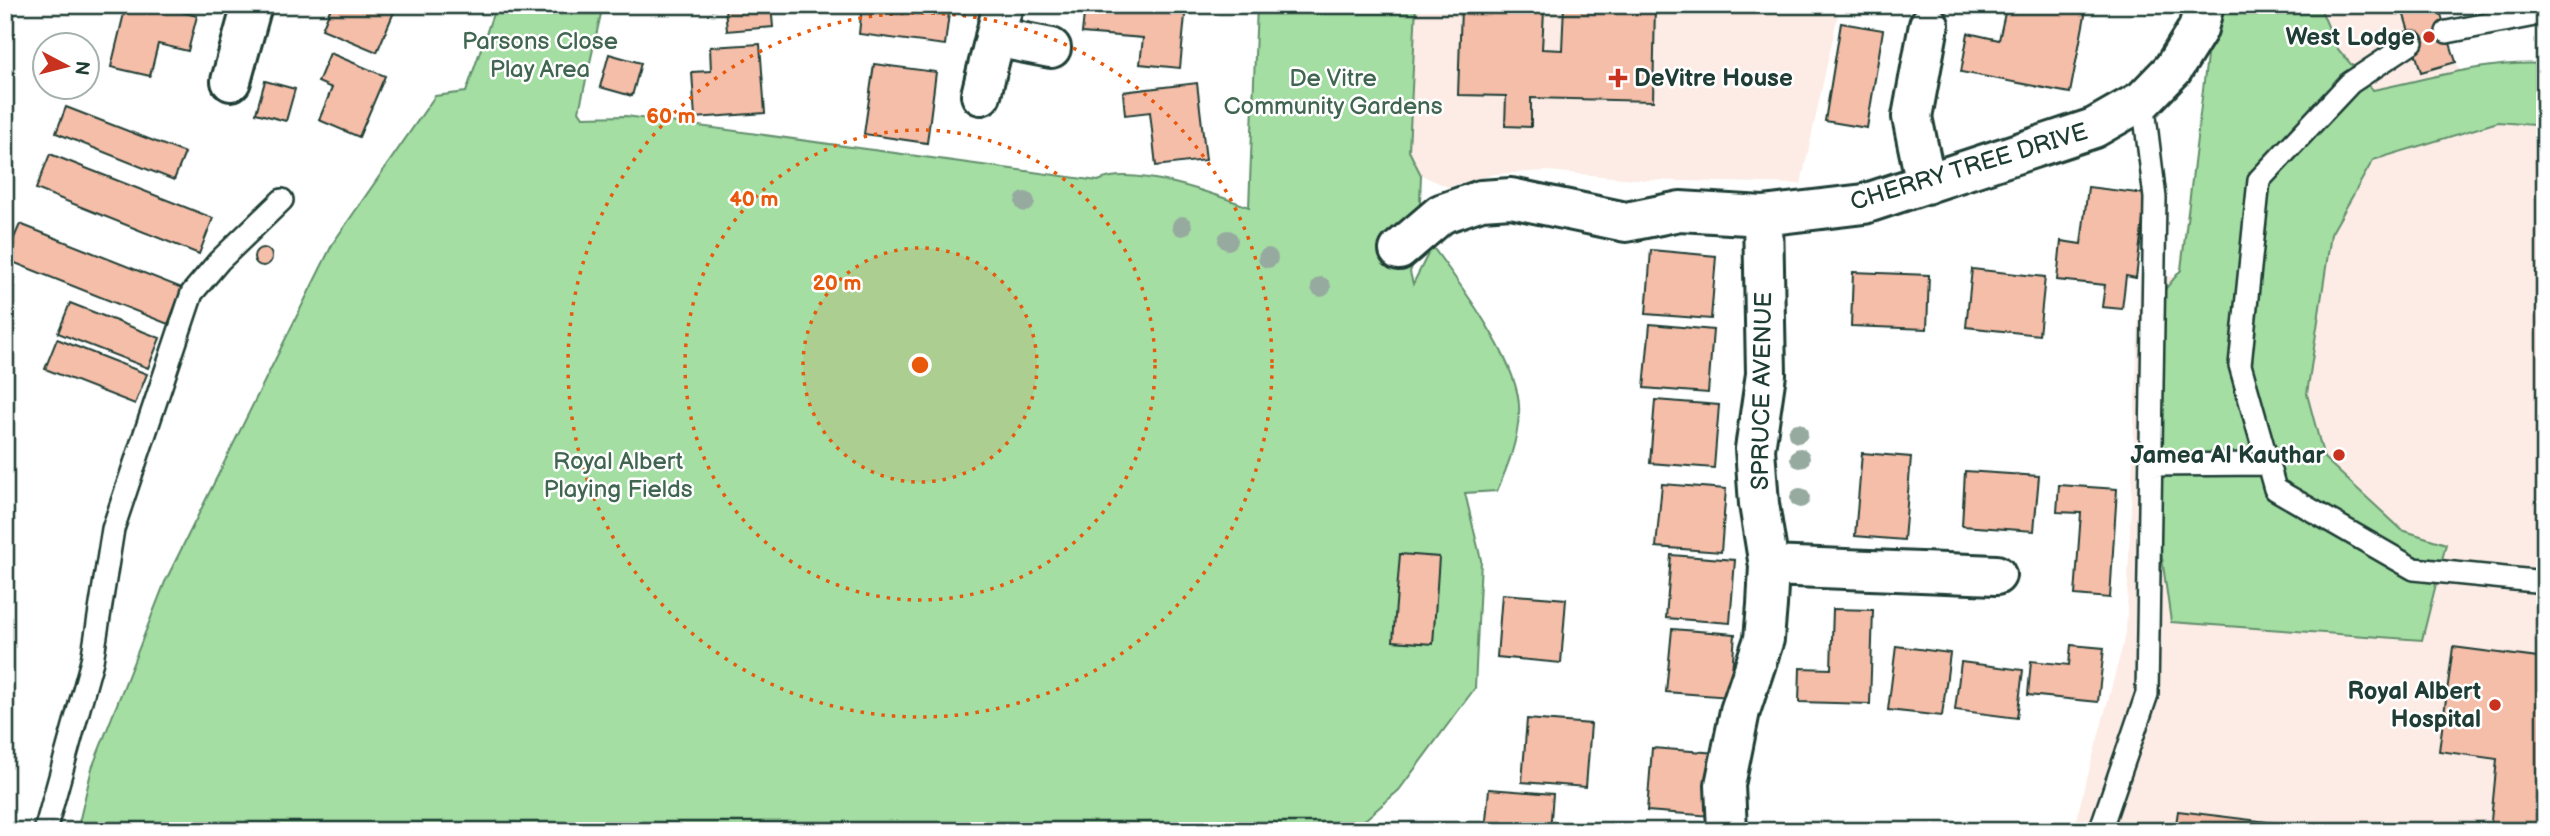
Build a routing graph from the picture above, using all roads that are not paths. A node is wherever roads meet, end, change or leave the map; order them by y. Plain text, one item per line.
1 (252, 5) edge
2 (2204, 5) edge
3 (2545, 13) edge
4 (999, 21) edge
5 (1929, 26) dead end
6 (2447, 32) dead end
7 (2412, 42) dead end
8 (1051, 48) dead end
9 (231, 81) dead end
10 (981, 95) dead end
11 (2143, 100) junction
12 (1926, 184) junction
13 (282, 200) dead end
14 (1763, 216) junction
15 (1399, 250) dead end
16 (2267, 464) junction
17 (2151, 465) junction
18 (1769, 566) junction
19 (1996, 575) dead end
20 (2545, 582) edge
21 (45, 831) edge
22 (1727, 831) edge
23 (2099, 831) edge

1 - 9 street
2 - 11 street, CHERRY TREE DRIVE
3 - 6 lane
4 - 8 street
4 - 10 street
5 - 12 street
7 - 16 lane
11 - 12 street, CHERRY TREE DRIVE
11 - 17 lane
12 - 14 street, CHERRY TREE DRIVE
13 - 21 lane
14 - 15 street, CHERRY TREE DRIVE
14 - 18 street, SPRUCE AVENUE
16 - 17 lane
16 - 20 lane
17 - 23 lane
18 - 19 street
18 - 22 street, SPRUCE AVENUE

